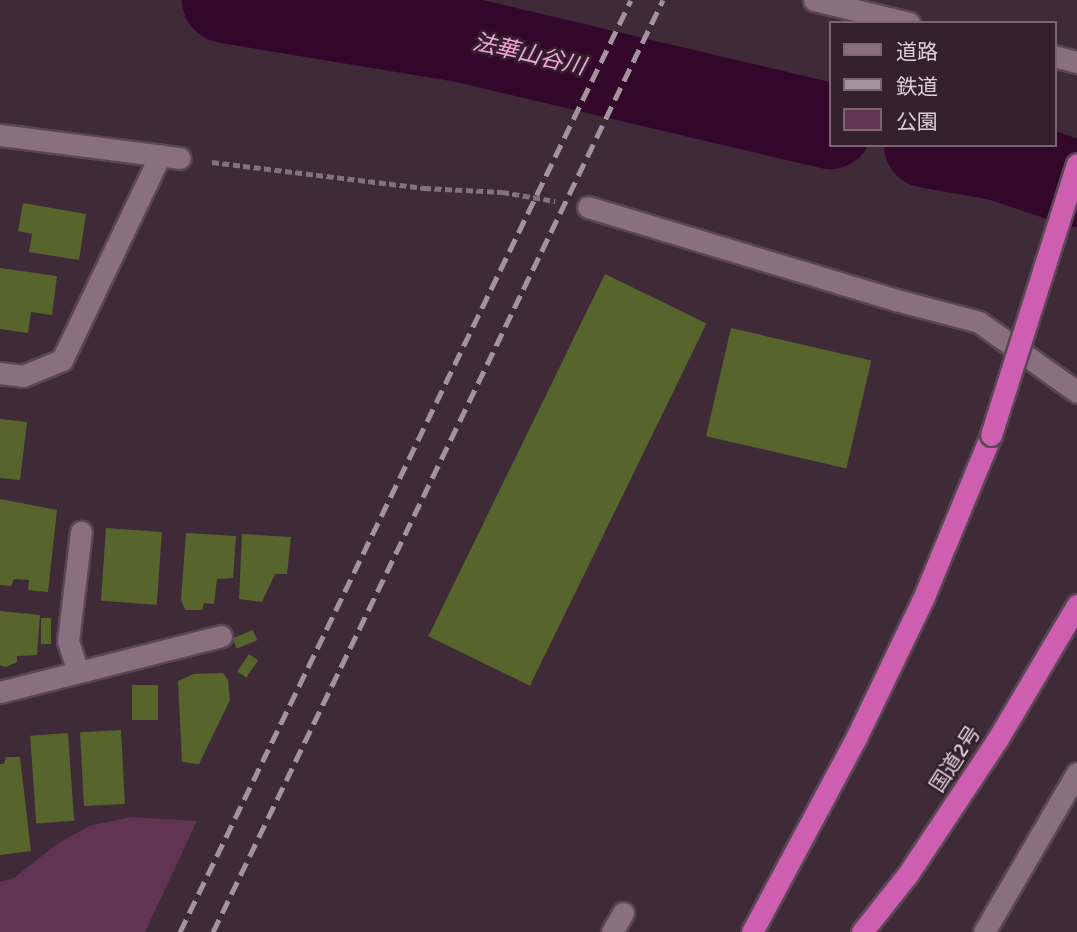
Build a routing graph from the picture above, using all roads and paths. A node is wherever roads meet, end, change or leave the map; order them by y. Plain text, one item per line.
1 (814, 0) edge
2 (901, 21) edge
3 (1056, 57) edge
4 (1077, 62) edge
5 (0, 135) edge
6 (170, 156) junction
7 (1077, 164) edge
8 (588, 207) joint
9 (0, 373) edge
10 (1077, 392) edge
11 (81, 532) dead end
12 (1077, 605) edge
13 (221, 636) dead end
14 (78, 672) junction
15 (0, 692) edge
16 (1077, 774) edge
17 (622, 913) dead end
18 (612, 932) edge
19 (752, 932) edge
20 (862, 932) edge
21 (984, 932) edge

1 - 2 street
3 - 4 street
5 - 6 street
6 - 8 path
6 - 9 street
7 - 19 highway, bridge
8 - 10 street
11 - 14 street
12 - 20 highway, 国道2号
13 - 14 street
14 - 15 street
16 - 21 street
17 - 18 street

